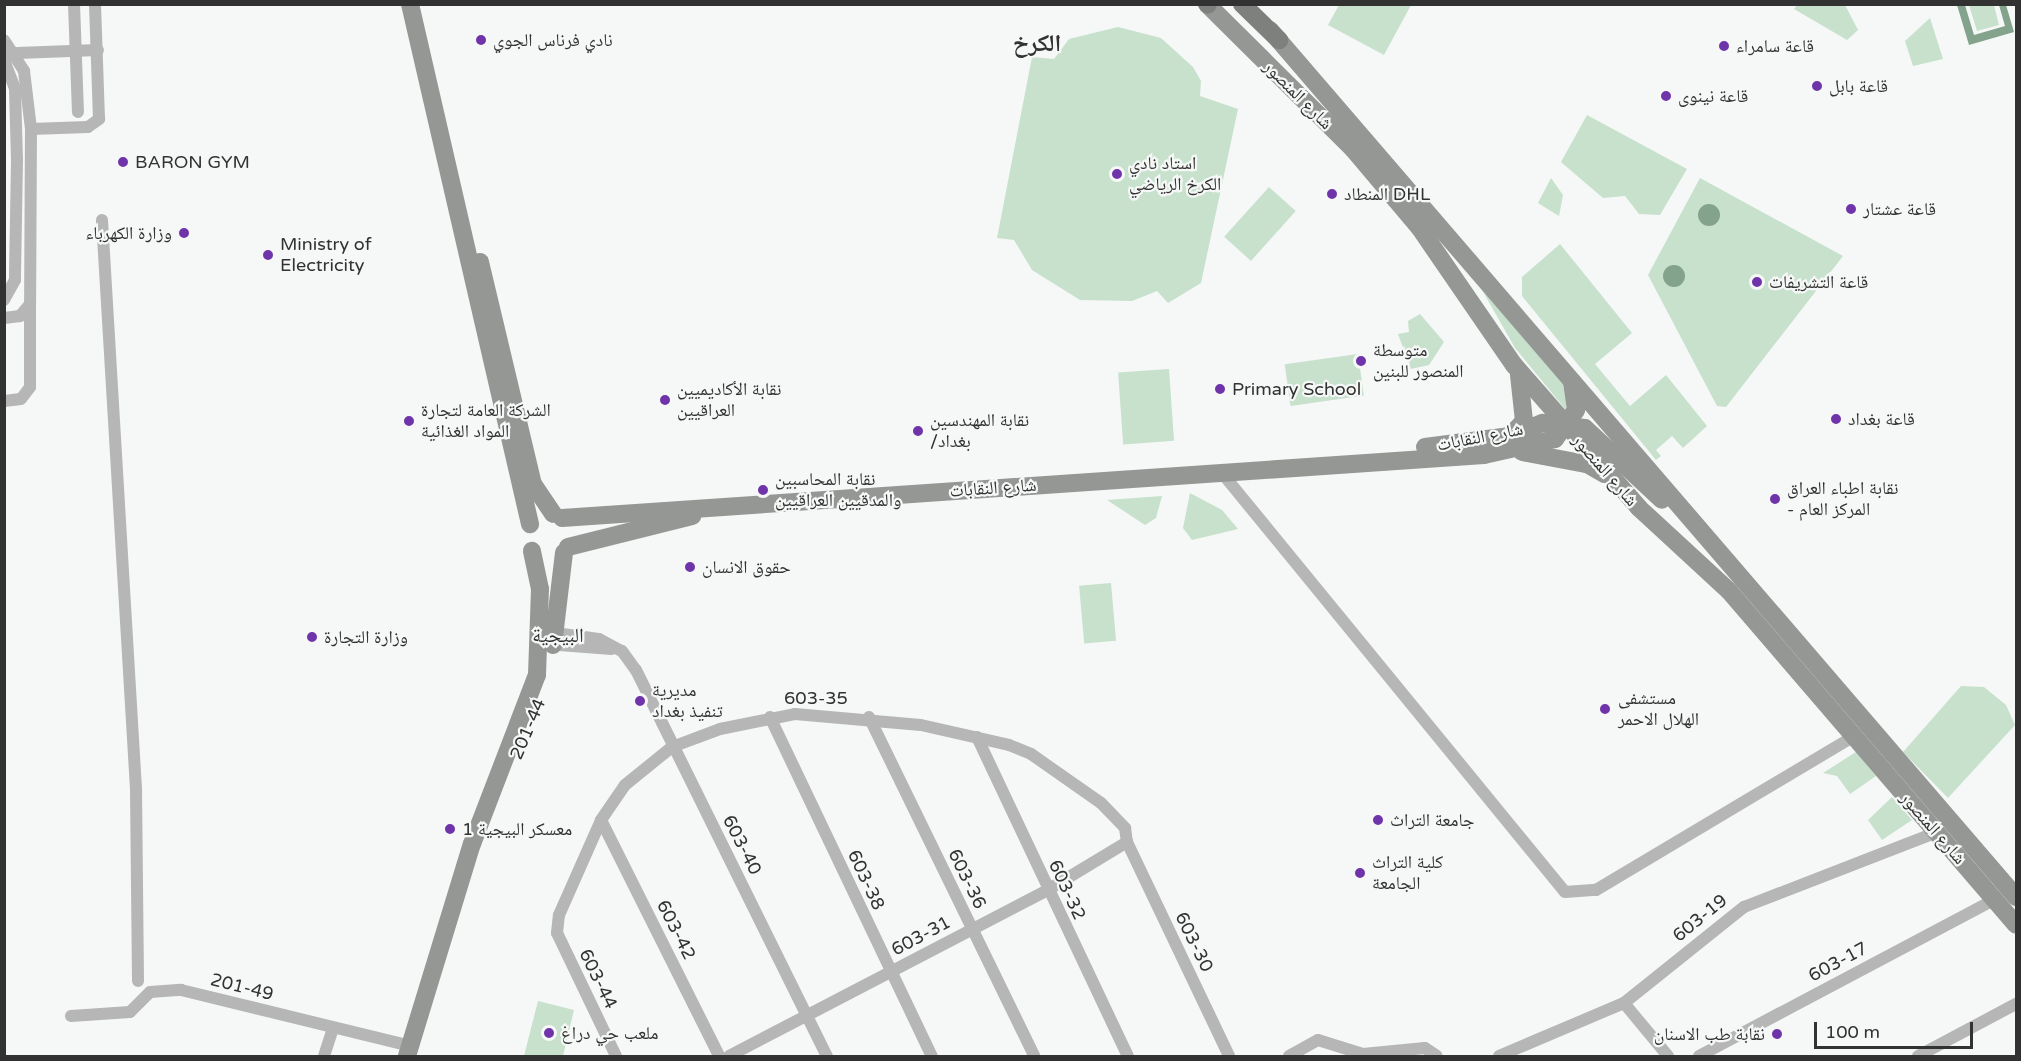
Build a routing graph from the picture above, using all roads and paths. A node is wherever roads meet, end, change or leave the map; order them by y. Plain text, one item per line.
1 (74, 4) edge
2 (95, 4) edge
3 (410, 4) edge
4 (422, 4) edge
5 (1242, 4) edge
6 (1251, 4) edge
7 (1207, 5) edge
8 (4, 40) edge
9 (1279, 40) junction
10 (75, 50) junction
11 (98, 50) junction
12 (16, 52) junction
13 (4, 60) edge
14 (78, 112) dead end
15 (31, 129) junction
16 (102, 220) dead end
17 (480, 293) junction
18 (4, 300) edge
19 (30, 302) junction
20 (4, 318) edge
21 (1514, 365) junction
22 (1566, 369) junction
23 (4, 402) edge
24 (1567, 425) junction
25 (1512, 443) junction
26 (1222, 473) junction
27 (1612, 478) junction
28 (800, 502) junction
29 (557, 516) junction
30 (530, 524) junction
31 (1717, 549) junction
32 (566, 550) junction
33 (532, 551) junction
34 (548, 638) junction
35 (770, 717) junction
36 (869, 717) junction
37 (1854, 736) junction
38 (977, 737) junction
39 (672, 747) junction
40 (601, 820) junction
41 (1937, 832) junction
42 (1127, 842) junction
43 (1046, 891) junction
44 (2016, 895) edge
45 (1995, 899) junction
46 (559, 915) joint
47 (2016, 925) edge
48 (971, 930) junction
49 (889, 973) junction
50 (138, 981) dead end
51 (1624, 1003) junction
52 (2016, 1004) edge
53 (71, 1016) dead end
54 (807, 1016) junction
55 (333, 1028) junction
56 (408, 1051) edge
57 (324, 1056) edge
58 (616, 1056) edge
59 (719, 1056) edge
60 (729, 1056) edge
61 (827, 1056) edge
62 (932, 1056) edge
63 (1034, 1056) edge
64 (1128, 1056) edge
65 (1229, 1056) edge
66 (1289, 1056) edge
67 (1437, 1056) edge
68 (1499, 1056) edge
69 (1668, 1056) edge
70 (1699, 1056) edge
71 (1918, 1056) edge

1 - 10 street
2 - 11 street
3 - 17 street
4 - 17 street
5 - 9 main road
6 - 9 street, شارع المنصور
7 - 21 street, شارع المنصور
8 - 12 street
9 - 22 street, شارع المنصور
10 - 11 street
10 - 12 street
10 - 14 street
11 - 15 street
12 - 15 street
13 - 18 street
15 - 19 street
16 - 50 street
17 - 29 street
17 - 30 street
19 - 20 street
19 - 23 street
21 - 24 street, شارع المنصور
21 - 25 street
22 - 24 street
22 - 31 street, شارع المنصور
24 - 25 street, شارع النقابات
24 - 27 street, شارع المنصور
24 - 31 street
25 - 26 street, شارع النقابات
25 - 27 street
26 - 28 street, شارع النقابات
26 - 37 street
27 - 37 street, شارع المنصور
28 - 29 street, شارع النقابات
28 - 32 street, شارع النقابات
29 - 30 street
29 - 32 street
30 - 33 street
31 - 44 street, شارع المنصور
32 - 33 street
32 - 34 street, 201-44
33 - 34 street, 201-44
34 - 39 street, 603-40
34 - 56 street, 201-44
35 - 36 street, 603-35
35 - 39 street, 603-35
35 - 49 street, 603-38
36 - 38 street, 603-35
36 - 48 street, 603-36
37 - 41 street, شارع المنصور
38 - 42 street, 603-35
38 - 43 street, 603-32
39 - 40 street, 603-35
39 - 54 street, 603-40
40 - 46 street, 603-35
40 - 59 street, 603-42
41 - 45 street, شارع المنصور
41 - 51 street, 603-19
42 - 43 street, 603-31
42 - 65 street, 603-30
43 - 48 street, 603-31
43 - 64 street, 603-32
45 - 47 street, شارع المنصور
45 - 70 street, 603-17
46 - 58 street, 603-44
48 - 49 street, 603-31
48 - 63 street, 603-36
49 - 54 street, 603-31
49 - 62 street, 603-38
51 - 68 street, 603-19
51 - 69 street
52 - 71 street
53 - 55 street, 201-49
54 - 60 street, 603-31
54 - 61 street, 603-40
55 - 56 street, 201-49
55 - 57 street
66 - 67 street

